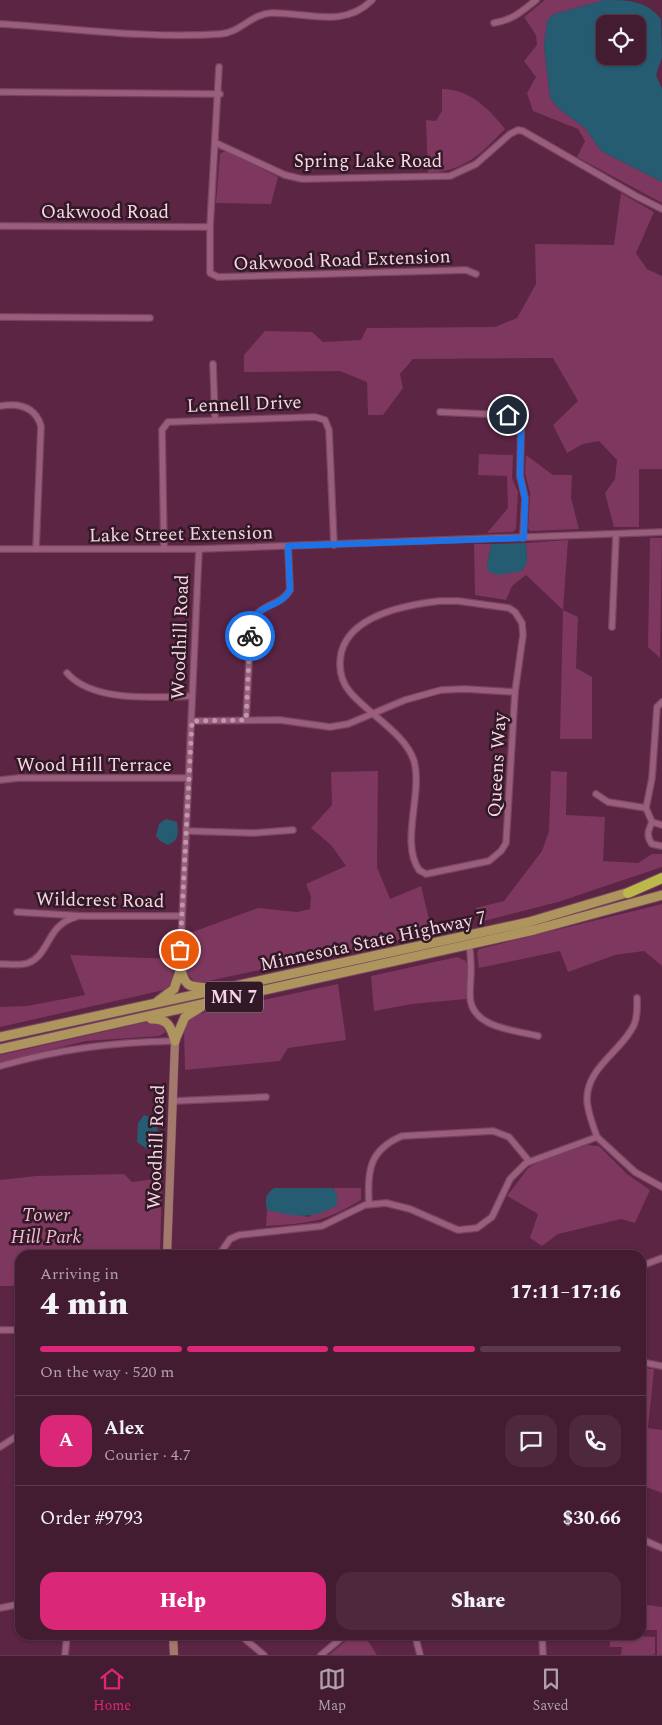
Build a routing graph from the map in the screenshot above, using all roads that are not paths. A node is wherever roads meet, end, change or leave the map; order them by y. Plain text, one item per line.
1 (372, 0) edge
2 (536, 0) edge
3 (494, 23) dead end
4 (0, 24) edge
5 (220, 67) dead end
6 (0, 92) edge
7 (220, 94) junction
8 (216, 143) junction
9 (662, 209) edge
10 (0, 226) edge
11 (210, 227) junction
12 (476, 274) dead end
13 (0, 317) edge
14 (150, 318) dead end
15 (213, 364) dead end
16 (0, 406) edge
17 (440, 412) dead end
18 (215, 419) junction
19 (662, 532) edge
20 (616, 535) junction
21 (524, 538) junction
22 (334, 545) junction
23 (288, 546) junction
24 (0, 549) edge
25 (36, 549) junction
26 (164, 549) junction
27 (199, 549) junction
28 (612, 627) dead end
29 (68, 673) dead end
30 (515, 692) junction
31 (192, 696) junction
32 (662, 702) edge
33 (372, 713) junction
34 (246, 720) junction
35 (192, 721) junction
36 (189, 778) junction
37 (0, 780) edge
38 (596, 794) dead end
39 (646, 808) junction
40 (652, 822) junction
41 (662, 825) edge
42 (293, 830) dead end
43 (186, 832) junction
44 (662, 846) edge
45 (662, 880) edge
46 (628, 893) joint
47 (662, 895) edge
48 (17, 912) dead end
49 (83, 916) junction
50 (182, 916) junction
51 (469, 944) junction
52 (0, 964) edge
53 (180, 966) junction
54 (217, 991) junction
55 (637, 998) dead end
56 (215, 1001) junction
57 (154, 1004) junction
58 (126, 1020) junction
59 (538, 1036) dead end
60 (0, 1037) edge
61 (175, 1041) junction
62 (0, 1049) edge
63 (0, 1066) edge
64 (266, 1097) dead end
65 (174, 1101) junction
66 (597, 1136) junction
67 (529, 1161) junction
68 (662, 1187) edge
69 (369, 1204) junction
70 (167, 1250) edge
71 (222, 1250) edge
72 (662, 1258) edge
73 (646, 1264) edge
74 (0, 1330) edge
75 (15, 1330) edge
76 (646, 1363) edge
77 (662, 1366) edge
78 (15, 1437) edge
79 (0, 1447) edge
80 (646, 1541) edge
81 (662, 1548) edge
82 (15, 1605) edge
83 (0, 1608) edge
84 (66, 1640) edge
85 (174, 1640) edge
86 (246, 1640) edge
87 (339, 1640) edge
88 (416, 1640) edge
89 (542, 1640) edge
90 (65, 1655) edge
91 (174, 1655) edge
92 (264, 1655) edge
93 (321, 1655) edge
94 (420, 1655) edge
95 (543, 1655) edge

1 - 4 street
2 - 3 street
5 - 7 street
6 - 7 street
7 - 8 street
8 - 9 street, Spring Lake Road
8 - 11 street
10 - 11 street, Oakwood Road
11 - 12 street, Oakwood Road Extension
13 - 14 street
15 - 18 street
16 - 25 street
17 - 21 street
18 - 22 street, Lennell Drive
18 - 26 street, Lennell Drive
19 - 20 street, Lake Street Extension
20 - 21 street, Lake Street Extension
20 - 28 street
21 - 22 street, Lake Street Extension
22 - 23 street, Lake Street Extension
23 - 27 street, Lake Street Extension
23 - 34 street
24 - 25 street, Lake Street Extension
25 - 26 street, Lake Street Extension
26 - 27 street, Lake Street Extension
27 - 31 street, Woodhill Road
29 - 31 street
30 - 33 street
30 - 33 street, Queens Way
30 - 33 street, Queens Way
31 - 35 street, Woodhill Road
32 - 39 street
33 - 34 street
34 - 35 street
35 - 36 street, Woodhill Road
36 - 37 street, Wood Hill Terrace
36 - 43 street, Woodhill Road
38 - 39 street
39 - 40 street
40 - 41 street
40 - 44 street
42 - 43 street
43 - 50 street, Woodhill Road
45 - 46 highway
46 - 54 main road, Minnesota State Highway 7 / MN 7
47 - 51 main road, Minnesota State Highway 7 / MN 7
48 - 49 street, Wildcrest Road
49 - 50 street, Wildcrest Road
49 - 52 street
50 - 53 street, Woodhill Road
51 - 56 main road, Minnesota State Highway 7 / MN 7
51 - 59 street
53 - 54 main road
53 - 57 main road
54 - 57 main road, Minnesota State Highway 7 / MN 7
55 - 66 street
56 - 58 main road, Minnesota State Highway 7 / MN 7
56 - 61 main road
57 - 60 main road, Minnesota State Highway 7 / MN 7
58 - 61 main road
58 - 62 main road, Minnesota State Highway 7 / MN 7
61 - 63 street
61 - 65 street, Woodhill Road
64 - 65 street
65 - 70 street, Woodhill Road
66 - 67 street
66 - 68 street
67 - 69 street
67 - 69 street
69 - 71 street
72 - 73 street
74 - 75 street
76 - 77 street
78 - 79 street
80 - 81 street
82 - 83 street
84 - 90 street
85 - 91 street
86 - 92 street
87 - 93 street
88 - 94 street
89 - 95 street

